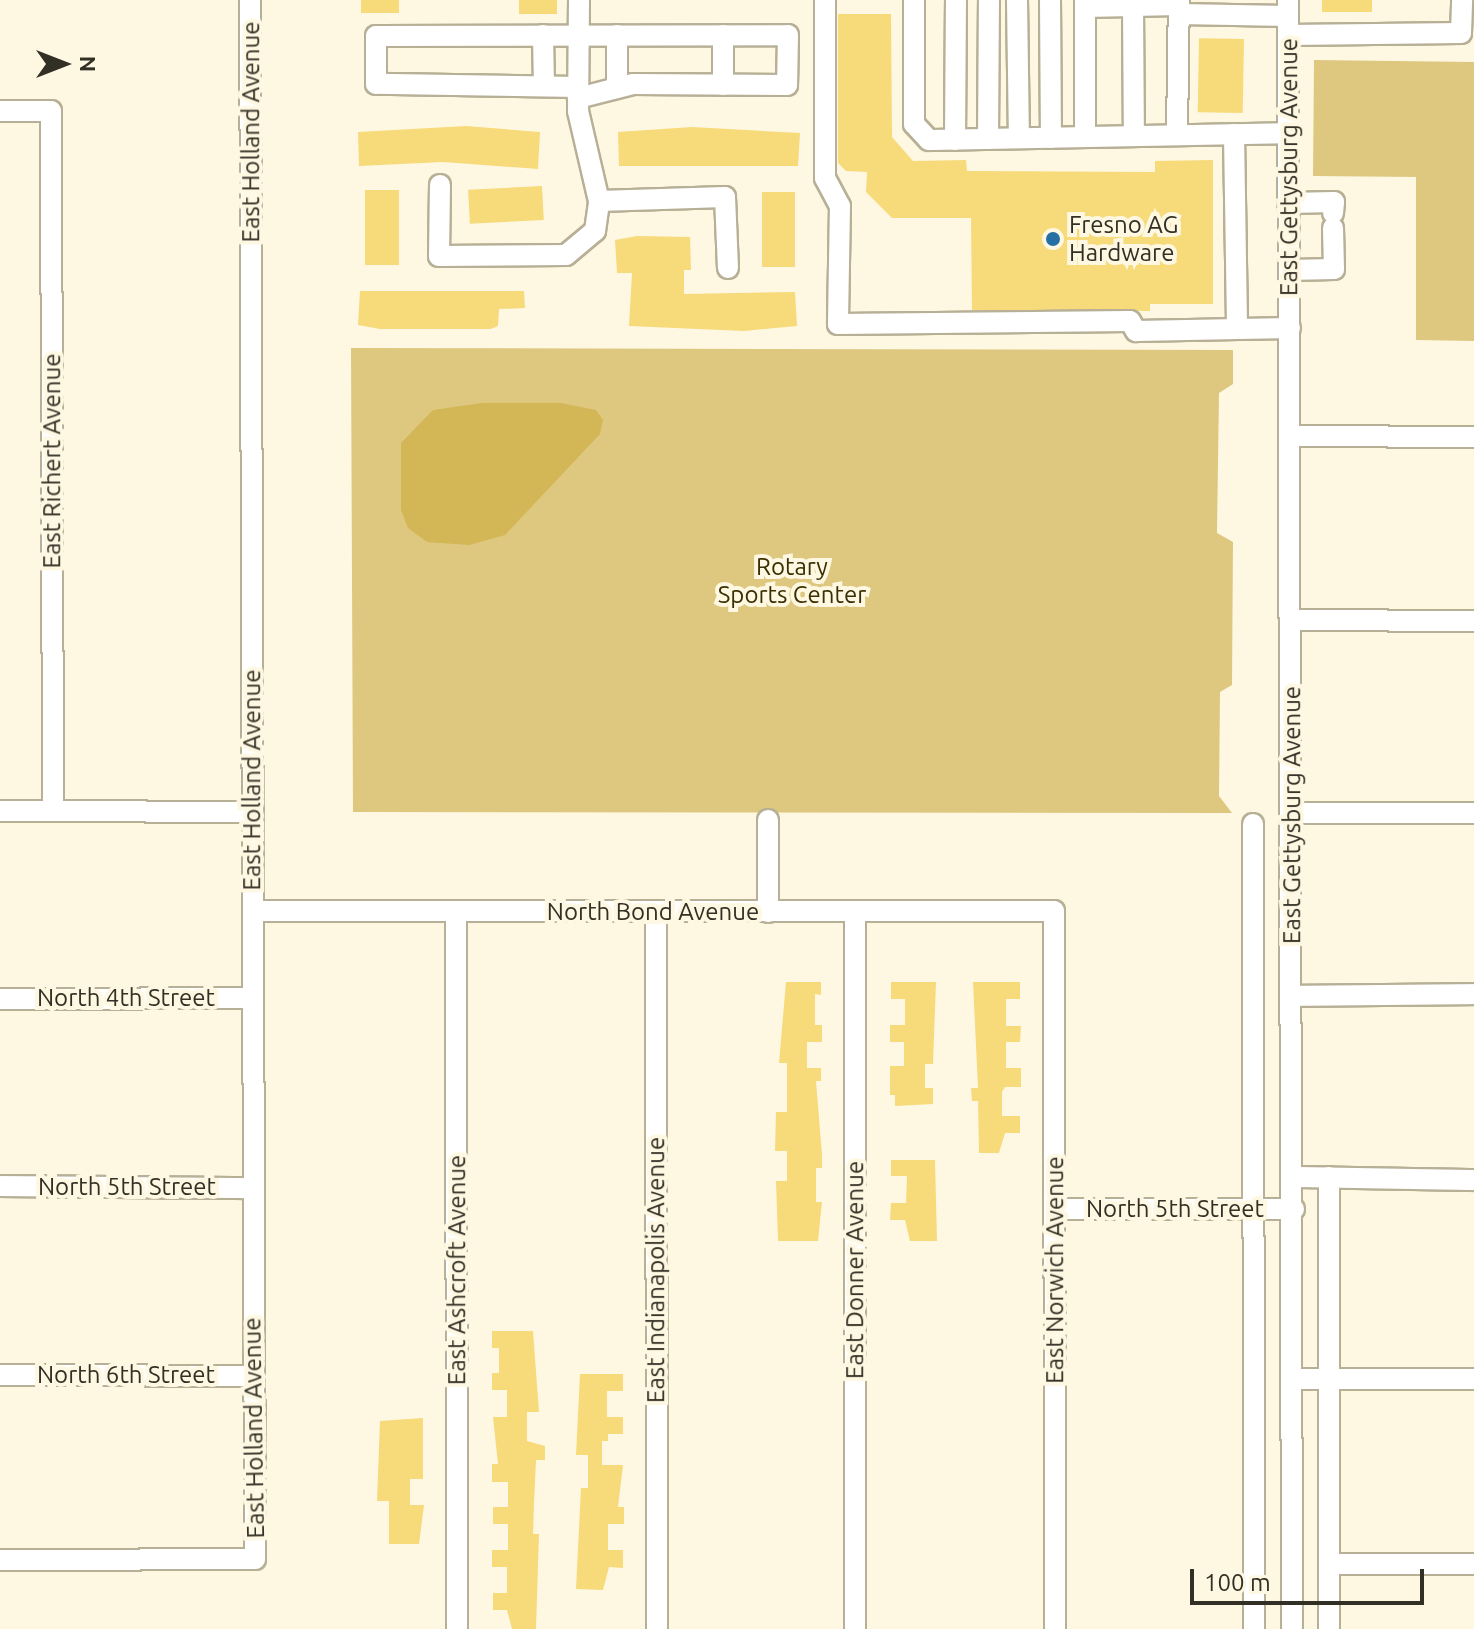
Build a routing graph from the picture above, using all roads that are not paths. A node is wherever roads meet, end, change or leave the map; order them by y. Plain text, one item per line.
1 (250, 0) edge
2 (579, 0) edge
3 (825, 0) edge
4 (914, 0) edge
5 (956, 0) edge
6 (989, 0) edge
7 (1017, 0) edge
8 (1050, 0) edge
9 (1462, 0) edge
10 (1085, 3) edge
11 (1133, 6) junction
12 (1179, 6) edge
13 (1289, 17) edge
14 (543, 35) junction
15 (578, 35) junction
16 (617, 35) junction
17 (723, 35) junction
18 (723, 85) junction
19 (544, 86) junction
20 (617, 88) junction
21 (578, 99) junction
22 (0, 111) edge
23 (1288, 133) junction
24 (1234, 134) junction
25 (1177, 135) junction
26 (1134, 136) junction
27 (1085, 137) junction
28 (1019, 138) junction
29 (1051, 138) junction
30 (988, 139) junction
31 (955, 140) junction
32 (440, 185) dead end
33 (599, 201) junction
34 (1289, 203) junction
35 (728, 268) dead end
36 (1289, 270) junction
37 (1237, 328) junction
38 (1290, 328) junction
39 (1291, 436) junction
40 (1474, 437) edge
41 (1291, 620) junction
42 (1474, 621) edge
43 (0, 811) edge
44 (53, 811) junction
45 (252, 812) junction
46 (1293, 813) junction
47 (1474, 813) edge
48 (768, 820) dead end
49 (1253, 824) dead end
50 (253, 911) junction
51 (1054, 911) joint
52 (456, 912) junction
53 (656, 912) junction
54 (768, 912) junction
55 (855, 912) junction
56 (1474, 994) edge
57 (1293, 996) junction
58 (252, 998) junction
59 (0, 999) edge
60 (1294, 1177) junction
61 (1329, 1177) junction
62 (1474, 1180) edge
63 (0, 1186) edge
64 (253, 1188) junction
65 (1254, 1208) junction
66 (1055, 1209) junction
67 (1294, 1209) junction
68 (0, 1375) edge
69 (253, 1376) junction
70 (1295, 1379) junction
71 (1329, 1379) junction
72 (1474, 1379) edge
73 (0, 1560) edge
74 (1330, 1564) junction
75 (1474, 1564) edge
76 (457, 1629) edge
77 (657, 1629) edge
78 (855, 1629) edge
79 (1055, 1629) edge
80 (1254, 1629) edge
81 (1292, 1629) edge
82 (1329, 1629) edge

1 - 45 street, East Holland Avenue
2 - 15 street
3 - 37 street
4 - 31 street
5 - 31 street
6 - 30 street
7 - 28 street
8 - 29 street
9 - 13 street
10 - 11 street
10 - 27 street
11 - 12 street
11 - 26 street
12 - 13 street
12 - 25 street
13 - 23 street, East Gettysburg Avenue
14 - 15 street
14 - 19 street
14 - 19 street
15 - 16 street
15 - 21 street
16 - 17 street
16 - 20 street
17 - 18 street
17 - 18 street
18 - 20 street
19 - 21 street
20 - 21 street
21 - 33 street
22 - 44 street, East Richert Avenue
23 - 24 street
23 - 34 street, East Gettysburg Avenue
24 - 25 street
24 - 37 street
25 - 26 street
26 - 27 street
27 - 29 street
28 - 29 street
28 - 30 street
30 - 31 street
32 - 33 street
33 - 35 street
34 - 36 street, East Gettysburg Avenue
34 - 36 street
36 - 38 street, East Gettysburg Avenue
37 - 38 street
38 - 39 street, East Gettysburg Avenue
39 - 40 street
39 - 41 street, East Gettysburg Avenue
41 - 42 street
41 - 46 street, East Gettysburg Avenue
43 - 44 street
44 - 45 street
45 - 50 street, East Holland Avenue
46 - 47 street
46 - 57 street, East Gettysburg Avenue
48 - 54 street
49 - 65 street, East Gettysburg Avenue
50 - 52 street, North Bond Avenue
50 - 58 street, East Holland Avenue
51 - 55 street, North Bond Avenue
51 - 66 street, East Norwich Avenue
52 - 53 street, North Bond Avenue
52 - 76 street, East Ashcroft Avenue
53 - 54 street, North Bond Avenue
53 - 77 street, East Indianapolis Avenue
54 - 55 street, North Bond Avenue
55 - 78 street, East Donner Avenue
56 - 57 street
57 - 60 street, East Gettysburg Avenue
58 - 59 street, North 4th Street
58 - 64 street, East Holland Avenue
60 - 61 street
60 - 67 street, East Gettysburg Avenue
61 - 62 street
61 - 71 street
63 - 64 street, North 5th Street
64 - 69 street, East Holland Avenue
65 - 66 street, North 5th Street
65 - 67 street, North 5th Street
65 - 80 street, East Gettysburg Avenue
66 - 79 street, East Norwich Avenue
67 - 70 street, East Gettysburg Avenue
68 - 69 street, North 6th Street
69 - 73 street, East Holland Avenue
70 - 71 street
70 - 81 street, East Gettysburg Avenue
71 - 72 street
71 - 74 street
74 - 75 street
74 - 82 street

